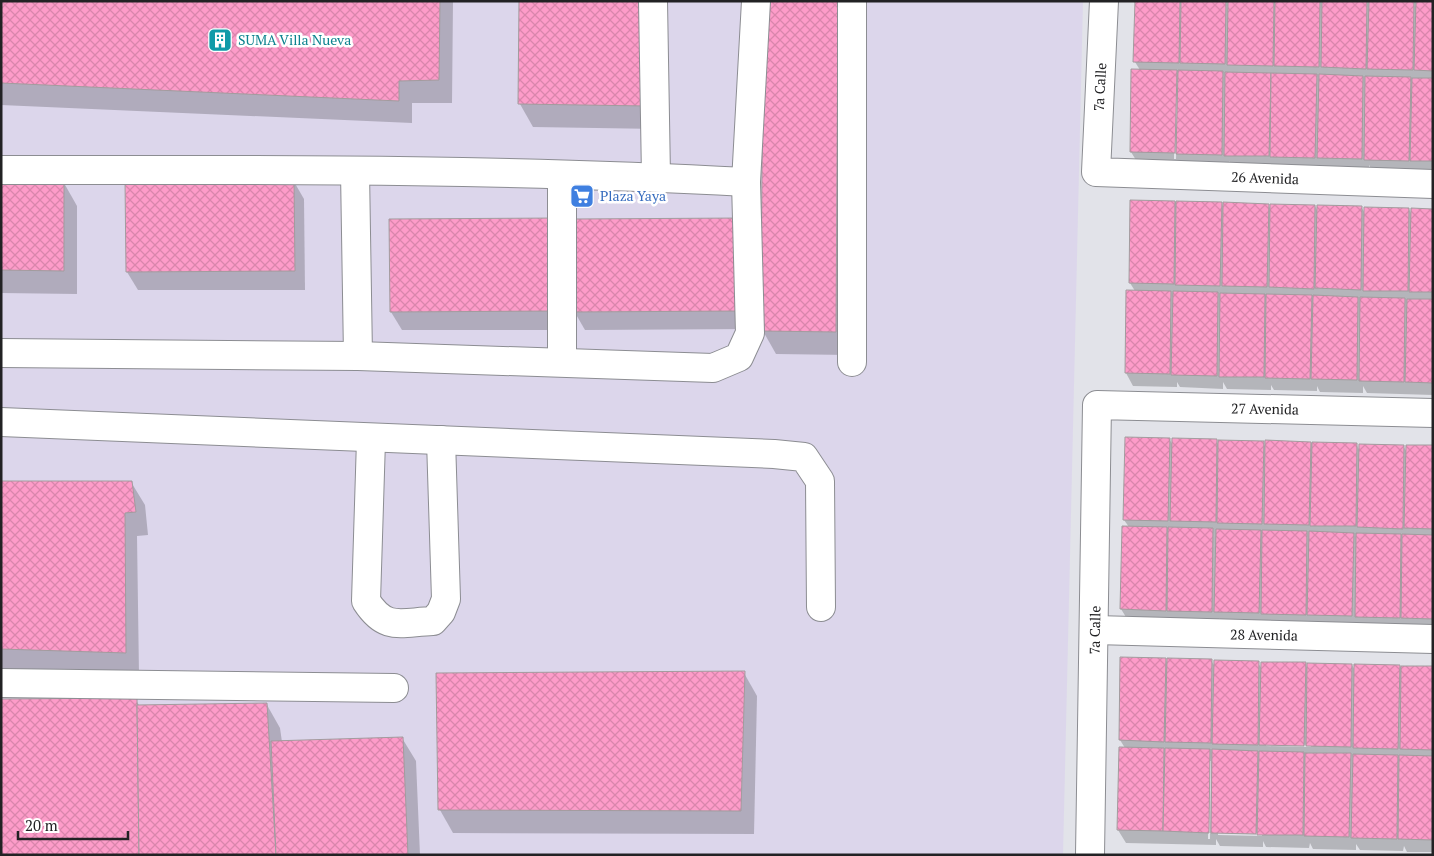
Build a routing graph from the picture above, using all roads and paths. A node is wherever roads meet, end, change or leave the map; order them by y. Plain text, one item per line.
1 (653, 1) edge
2 (756, 1) edge
3 (852, 1) edge
4 (1104, 1) edge
5 (1, 170) edge
6 (355, 170) junction
7 (1096, 172) joint
8 (562, 176) junction
9 (656, 177) junction
10 (746, 182) junction
11 (1433, 184) edge
12 (1, 353) edge
13 (358, 356) junction
14 (562, 362) junction
15 (852, 362) dead end
16 (1097, 404) joint
17 (1433, 413) edge
18 (1, 422) edge
19 (371, 440) junction
20 (441, 440) junction
21 (821, 607) dead end
22 (1095, 630) junction
23 (1433, 639) edge
24 (1, 683) edge
25 (394, 688) dead end
26 (1090, 855) edge

1 - 9 street
2 - 10 street
3 - 15 street
4 - 7 street, 7a Calle
5 - 6 street
6 - 8 street
6 - 13 street
7 - 11 street, 26 Avenida
8 - 9 street
8 - 14 street
9 - 10 street
10 - 14 street
12 - 13 street
13 - 14 street
16 - 17 street, 27 Avenida
16 - 22 street, 7a Calle
18 - 19 street
19 - 20 street
19 - 20 street
20 - 21 street
22 - 23 street, 28 Avenida
22 - 26 street, 7a Calle
24 - 25 street

